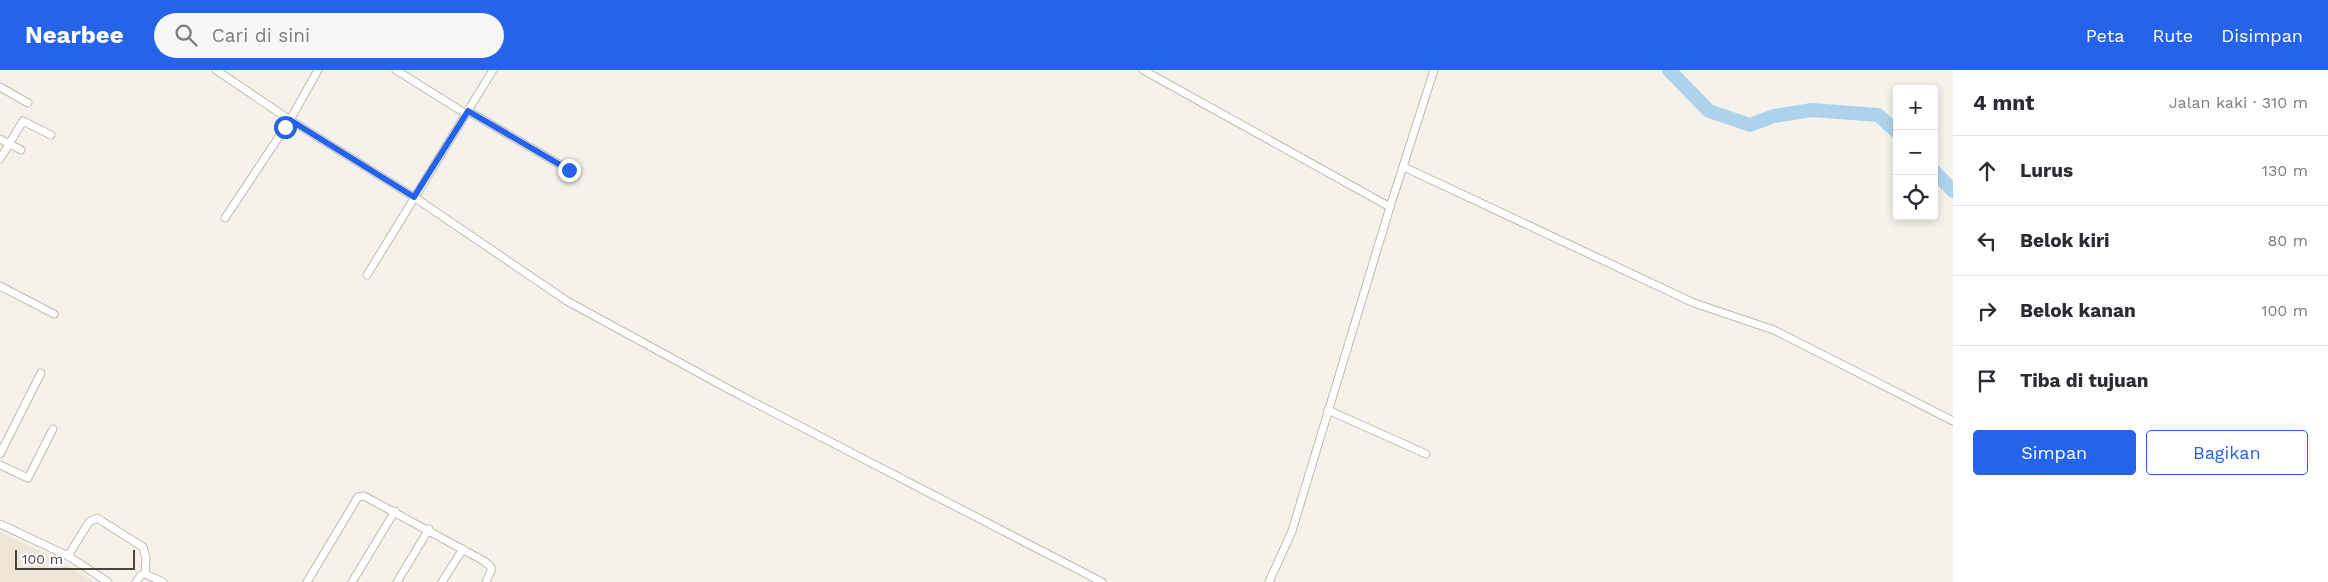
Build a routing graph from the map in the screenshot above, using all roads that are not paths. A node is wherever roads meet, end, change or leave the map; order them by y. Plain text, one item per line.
1 (216, 70) edge
2 (318, 70) edge
3 (396, 70) edge
4 (493, 70) edge
5 (1143, 70) edge
6 (1434, 70) edge
7 (0, 88) edge
8 (28, 103) dead end
9 (467, 112) junction
10 (290, 120) junction
11 (51, 135) dead end
12 (0, 138) edge
13 (9, 143) junction
14 (21, 150) dead end
15 (0, 159) edge
16 (1404, 168) junction
17 (569, 170) dead end
18 (414, 197) junction
19 (1390, 207) junction
20 (225, 218) dead end
21 (367, 275) dead end
22 (0, 286) edge
23 (54, 314) dead end
24 (41, 373) dead end
25 (1328, 410) junction
26 (1953, 421) edge
27 (53, 429) dead end
28 (0, 454) edge
29 (1426, 454) dead end
30 (0, 465) edge
31 (395, 511) junction
32 (0, 524) edge
33 (428, 529) junction
34 (463, 549) junction
35 (68, 556) junction
36 (145, 574) junction
37 (108, 582) edge
38 (136, 582) edge
39 (163, 582) edge
40 (307, 582) edge
41 (352, 582) edge
42 (397, 582) edge
43 (442, 582) edge
44 (486, 582) edge
45 (1102, 582) edge
46 (1268, 582) edge

1 - 10 street
2 - 10 street
3 - 9 street
4 - 9 street
5 - 19 street
6 - 16 street
7 - 8 street
9 - 17 street
9 - 18 street
10 - 18 street
10 - 20 street
11 - 13 street
12 - 13 street
13 - 14 street
13 - 15 street
16 - 19 street
16 - 26 street
18 - 21 street
18 - 45 street
19 - 25 street
22 - 23 street
24 - 28 street
25 - 29 street
25 - 46 street
27 - 30 street
31 - 33 street
31 - 40 street
31 - 41 street
32 - 35 street
33 - 34 street
33 - 42 street
34 - 43 street
34 - 44 street
35 - 36 street
35 - 37 street
36 - 38 street
36 - 39 street

